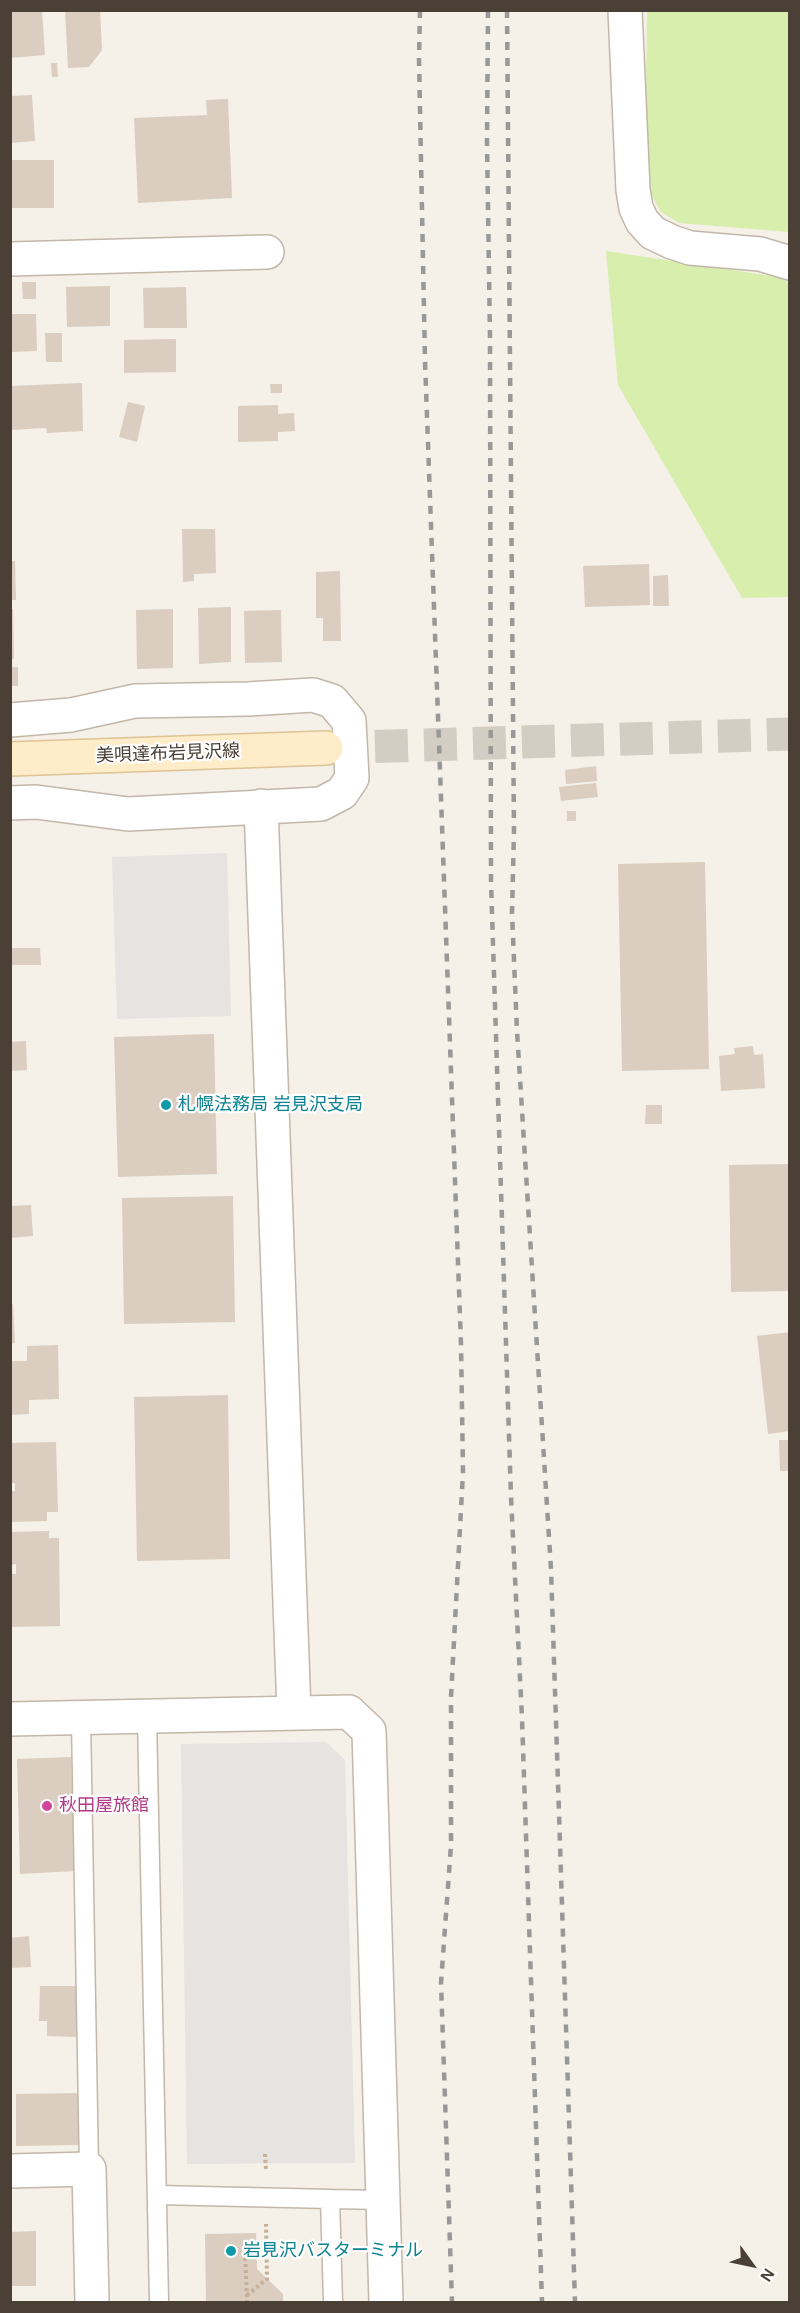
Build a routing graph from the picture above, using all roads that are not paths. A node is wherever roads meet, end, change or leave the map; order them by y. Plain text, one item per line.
1 (625, 10) edge
2 (267, 252) dead end
3 (10, 259) edge
4 (789, 263) edge
5 (10, 720) edge
6 (326, 748) tunnel mouth
7 (10, 759) edge
8 (10, 803) edge
9 (261, 806) junction
10 (294, 1712) junction
11 (147, 1717) junction
12 (10, 1719) edge
13 (81, 1719) junction
14 (89, 2169) junction
15 (10, 2171) edge
16 (158, 2195) junction
17 (330, 2199) junction
18 (383, 2199) junction
19 (92, 2302) edge
20 (159, 2302) edge
21 (333, 2302) edge
22 (386, 2302) edge

1 - 4 street
2 - 3 street
5 - 9 street
6 - 7 main road, 美唄達布岩見沢線
8 - 9 street
9 - 10 street
10 - 11 street
10 - 18 street
11 - 13 street
11 - 16 lane
12 - 13 street
13 - 14 lane
14 - 15 street
14 - 19 street
16 - 17 lane
16 - 20 lane
17 - 18 lane
17 - 21 lane
18 - 22 street

